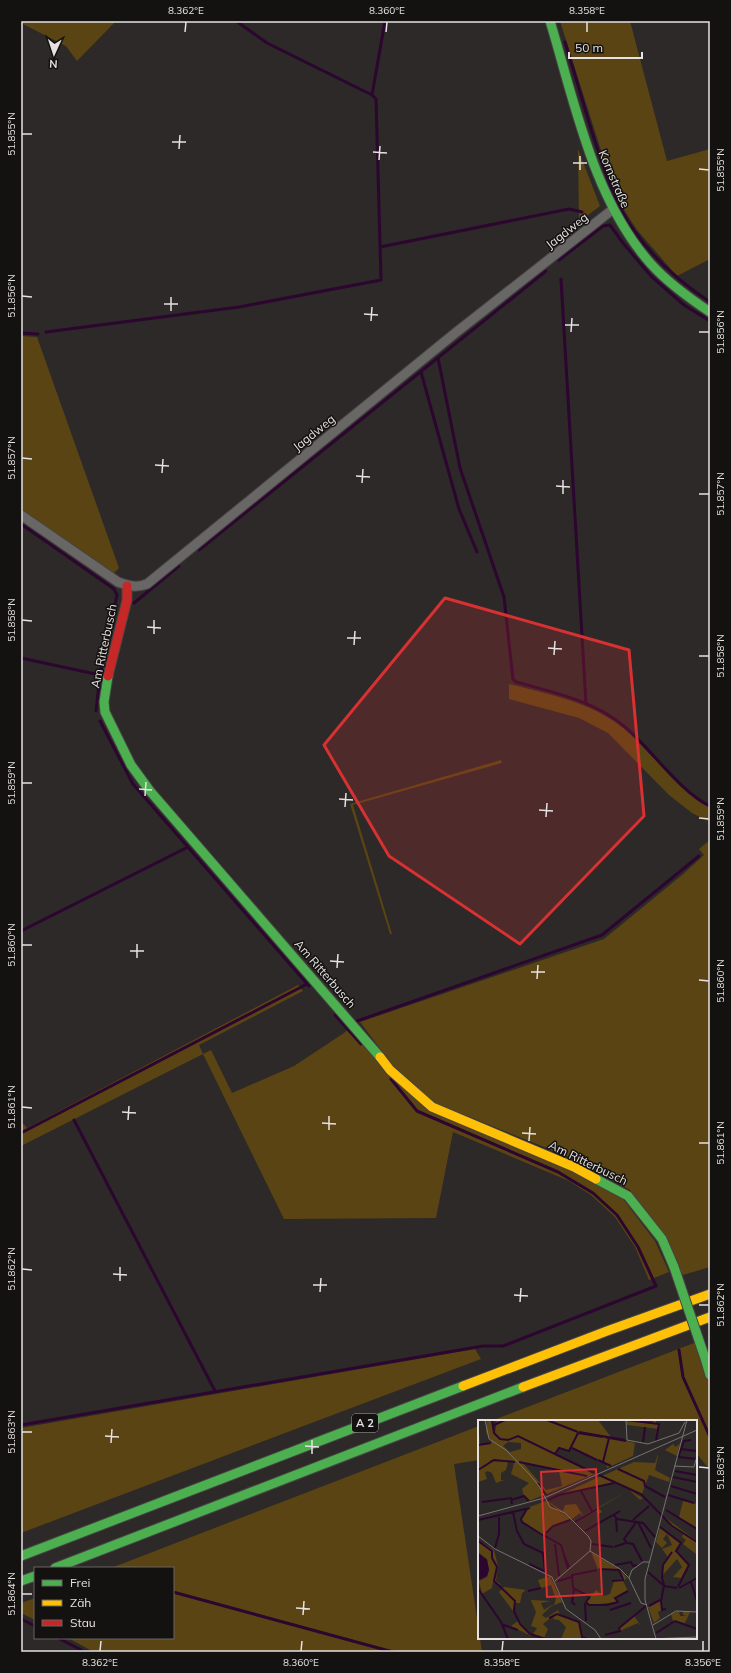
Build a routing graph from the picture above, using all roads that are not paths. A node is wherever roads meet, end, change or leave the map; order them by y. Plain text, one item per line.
1 (550, 21) edge
2 (612, 210) junction
3 (710, 312) edge
4 (21, 515) edge
5 (127, 586) junction
6 (710, 1294) edge
7 (710, 1317) edge
8 (710, 1375) edge
9 (21, 1556) edge
10 (58, 1567) edge
11 (34, 1576) edge
12 (21, 1581) edge

1 - 2 main road, Kornstraße
2 - 3 main road, Kornstraße
2 - 5 street, Jagdweg
4 - 5 street
5 - 8 main road, Am Ritterbusch, bridge
6 - 9 main road, A 2
7 - 10 main road, A 2
11 - 12 main road

